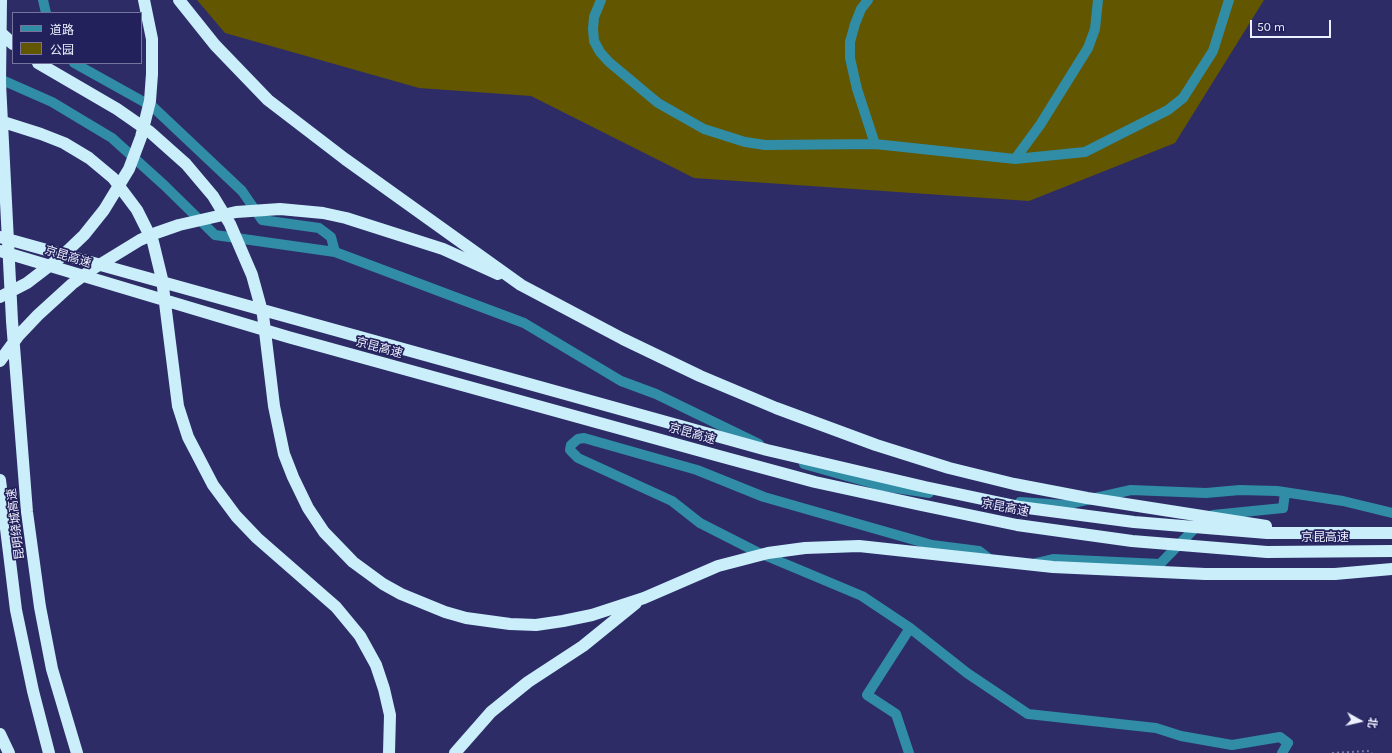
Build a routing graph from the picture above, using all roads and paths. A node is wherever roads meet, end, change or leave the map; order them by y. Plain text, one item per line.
1 (1, 0) edge
2 (43, 0) edge
3 (179, 0) edge
4 (601, 0) edge
5 (868, 0) edge
6 (1098, 0) edge
7 (1229, 0) edge
8 (144, 2) edge
9 (46, 12) edge
10 (0, 32) edge
11 (12, 43) edge
12 (40, 64) edge
13 (76, 64) edge
14 (0, 79) edge
15 (0, 121) edge
16 (875, 144) junction
17 (1015, 159) junction
18 (0, 237) edge
19 (0, 251) edge
20 (335, 252) junction
21 (521, 285) junction
22 (0, 297) edge
23 (0, 361) edge
24 (0, 485) edge
25 (1285, 493) junction
26 (1392, 513) edge
27 (1392, 533) edge
28 (1315, 534) junction
29 (1392, 551) edge
30 (1392, 569) edge
31 (644, 598) junction
32 (910, 628) junction
33 (0, 734) edge
34 (9, 753) edge
35 (49, 753) edge
36 (77, 753) edge
37 (389, 753) edge
38 (455, 753) edge
39 (909, 753) edge
40 (1282, 753) edge
41 (1332, 753) edge
42 (1372, 753) edge

1 - 36 highway, 昆明绕城高速
2 - 9 street
3 - 21 highway
4 - 16 street
5 - 16 street
6 - 17 street
7 - 17 street
8 - 22 highway
10 - 11 highway
12 - 31 highway
13 - 20 street
14 - 20 street
15 - 37 highway
16 - 17 street
18 - 28 highway, 京昆高速
19 - 29 highway, 京昆高速
20 - 25 street
21 - 23 highway
21 - 28 highway
24 - 35 highway, 昆明绕城高速
25 - 26 street
25 - 32 street
27 - 28 highway, 京昆高速
30 - 31 highway
31 - 38 highway
32 - 39 street
32 - 40 street
33 - 34 highway
41 - 42 path

